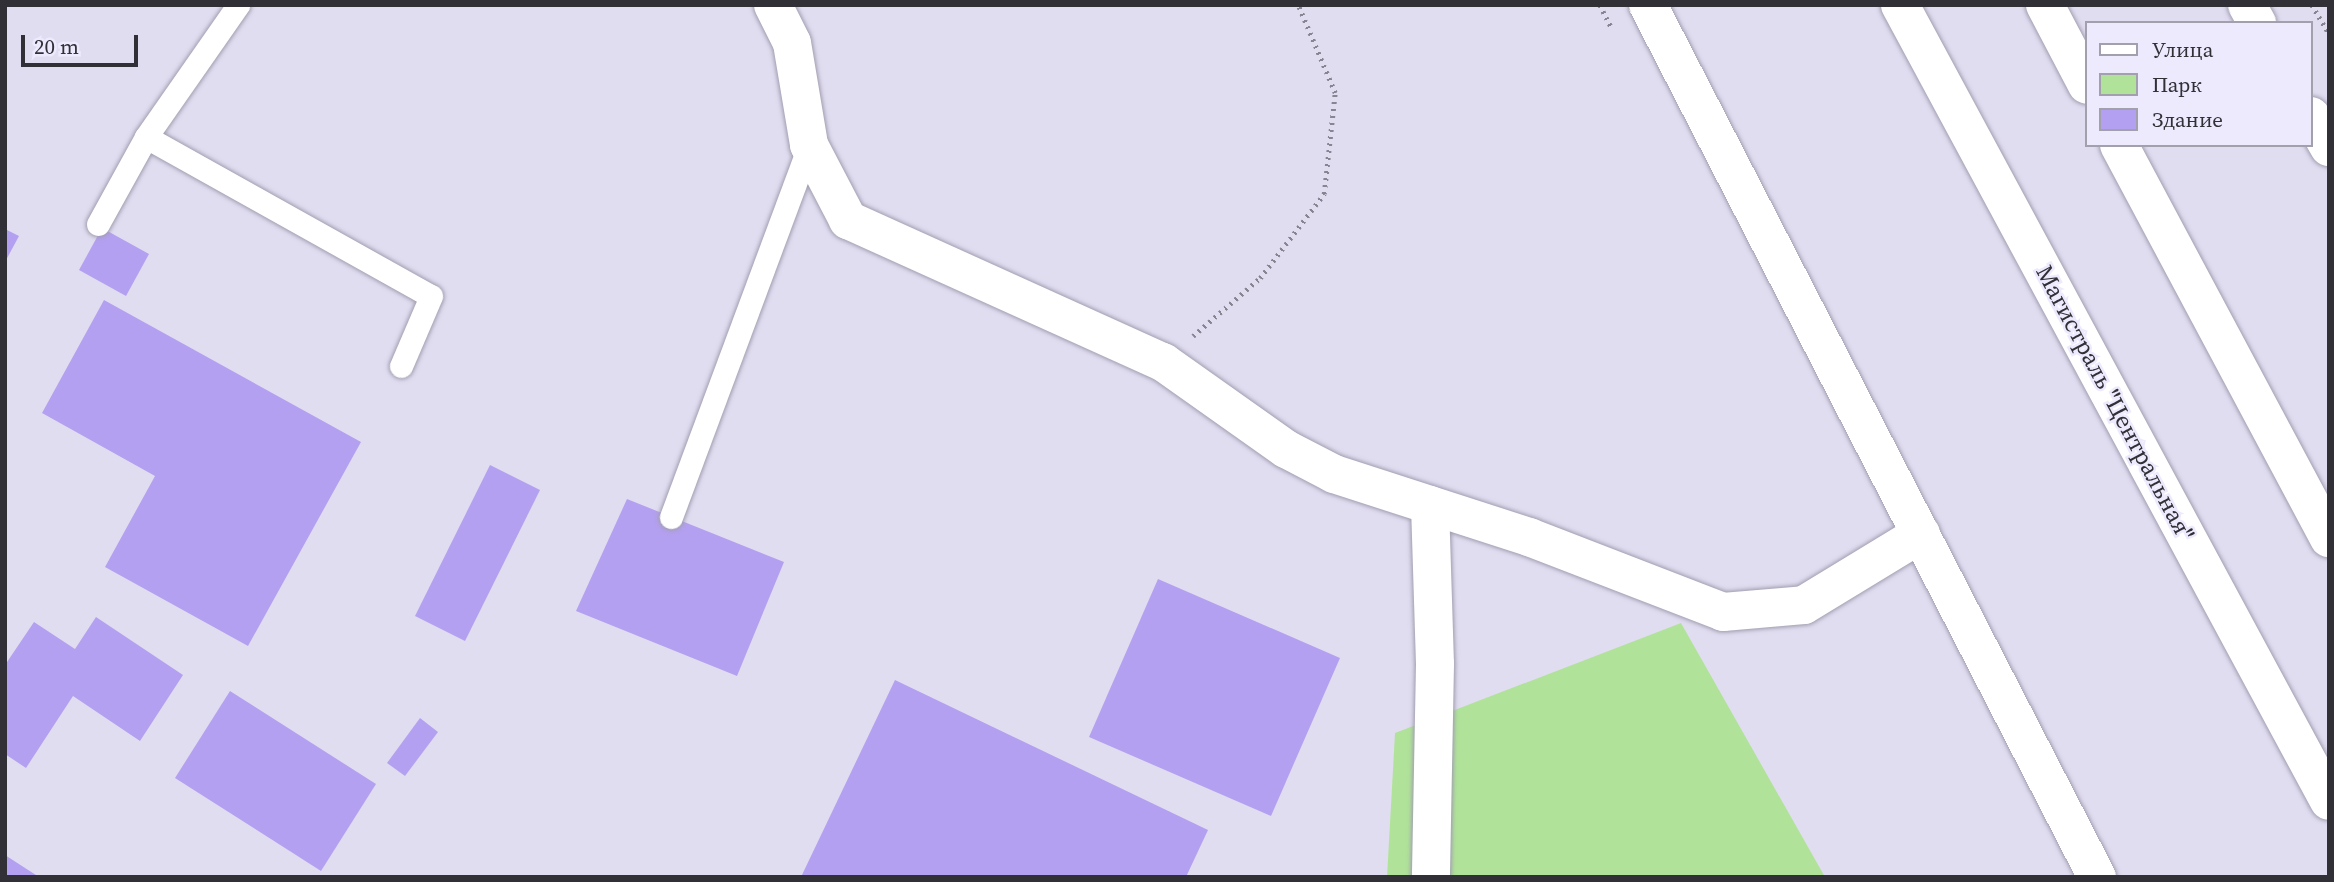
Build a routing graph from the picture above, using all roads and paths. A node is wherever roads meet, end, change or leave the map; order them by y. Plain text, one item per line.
1 (238, 5) edge
2 (773, 5) edge
3 (1298, 5) edge
4 (1648, 5) edge
5 (1900, 5) edge
6 (2045, 5) edge
7 (2247, 5) edge
8 (2312, 5) edge
9 (2256, 21) edge
10 (2329, 33) edge
11 (2086, 83) edge
12 (2313, 119) edge
13 (146, 138) junction
14 (808, 145) junction
15 (2329, 146) edge
16 (2120, 147) edge
17 (98, 224) dead end
18 (1163, 362) junction
19 (401, 366) dead end
20 (1430, 505) junction
21 (671, 517) dead end
22 (1921, 534) junction
23 (2329, 539) edge
24 (2329, 801) edge
25 (1431, 877) edge
26 (2097, 877) edge

1 - 13 lane
2 - 14 main road
3 - 18 path
4 - 22 main road
5 - 24 main road, Магистраль "Центральная"
6 - 11 main road
7 - 9 main road
8 - 10 path
12 - 15 main road
13 - 17 lane
13 - 19 lane
14 - 18 main road
14 - 21 lane
16 - 23 main road
18 - 20 main road
20 - 22 main road
20 - 25 main road
22 - 26 main road

